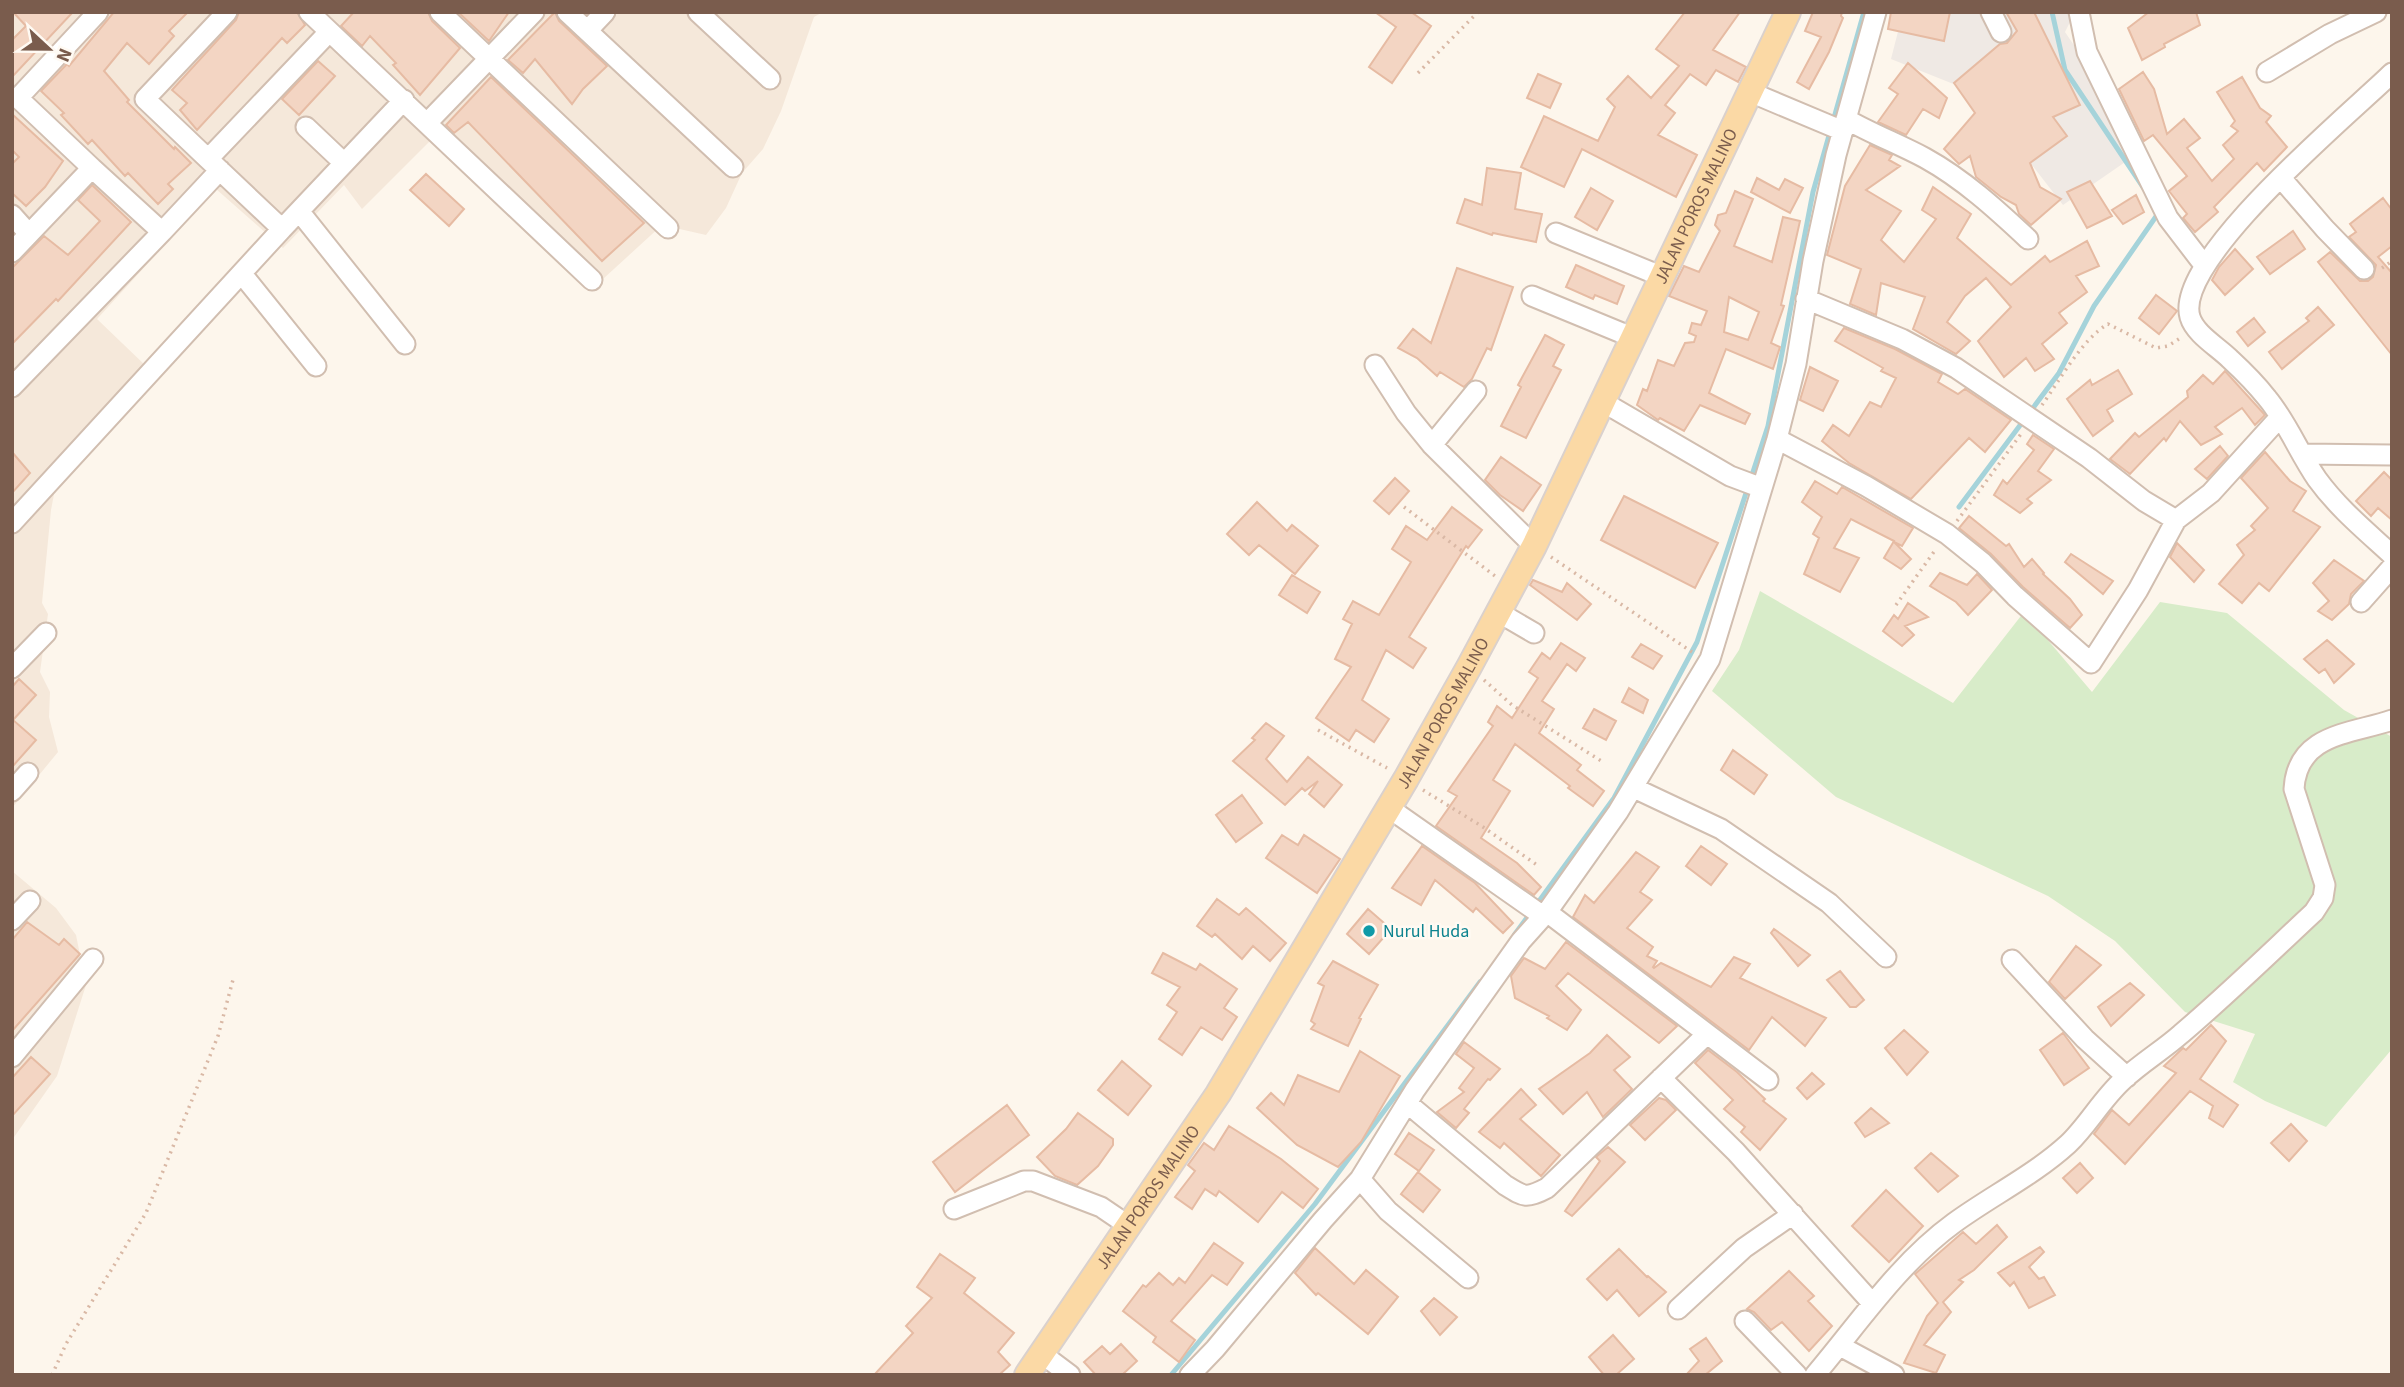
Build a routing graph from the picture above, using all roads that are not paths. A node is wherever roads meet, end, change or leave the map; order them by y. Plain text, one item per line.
1 (98, 12) edge
2 (227, 12) edge
3 (309, 12) edge
4 (440, 12) edge
5 (534, 12) edge
6 (567, 12) edge
7 (605, 12) edge
8 (698, 12) edge
9 (1876, 12) edge
10 (1992, 12) edge
11 (2078, 12) edge
12 (2376, 12) edge
13 (1784, 14) edge
14 (588, 30) junction
15 (329, 32) junction
16 (2001, 32) dead end
17 (488, 59) junction
18 (2267, 72) dead end
19 (2392, 73) edge
20 (770, 79) dead end
21 (1750, 92) junction
22 (15, 94) edge
23 (404, 100) junction
24 (427, 123) junction
25 (1844, 125) junction
26 (306, 127) dead end
27 (344, 163) junction
28 (214, 165) junction
29 (733, 167) dead end
30 (92, 168) junction
31 (2281, 178) junction
32 (299, 211) junction
33 (12, 215) edge
34 (668, 228) dead end
35 (282, 229) junction
36 (162, 232) junction
37 (1556, 233) dead end
38 (29, 234) junction
39 (2028, 239) dead end
40 (12, 252) edge
41 (2204, 265) junction
42 (2364, 269) dead end
43 (242, 275) junction
44 (1663, 276) junction
45 (593, 281) dead end
46 (1532, 296) dead end
47 (1806, 299) junction
48 (1634, 338) junction
49 (405, 344) dead end
50 (1375, 365) dead end
51 (316, 366) dead end
52 (12, 387) edge
53 (1476, 391) dead end
54 (1603, 402) junction
55 (2280, 417) junction
56 (1777, 439) junction
57 (1432, 445) junction
58 (2302, 454) junction
59 (2392, 455) edge
60 (1757, 486) junction
61 (2176, 520) junction
62 (12, 523) edge
63 (1534, 546) junction
64 (2392, 555) edge
65 (2392, 567) edge
66 (2361, 602) dead end
67 (1498, 612) junction
68 (46, 633) dead end
69 (1534, 633) dead end
70 (12, 668) edge
71 (2392, 720) edge
72 (28, 773) dead end
73 (1634, 788) junction
74 (12, 791) edge
75 (1389, 808) junction
76 (30, 901) dead end
77 (1545, 914) junction
78 (12, 920) edge
79 (1886, 957) dead end
80 (93, 959) dead end
81 (2012, 960) dead end
82 (1707, 1034) junction
83 (12, 1057) edge
84 (2127, 1077) junction
85 (1661, 1078) junction
86 (1768, 1080) dead end
87 (1407, 1104) junction
88 (1360, 1179) junction
89 (954, 1209) dead end
90 (1793, 1214) junction
91 (1129, 1226) junction
92 (1468, 1278) dead end
93 (1872, 1303) junction
94 (1678, 1309) dead end
95 (1745, 1321) dead end
96 (1840, 1346) junction
97 (1042, 1354) junction
98 (1027, 1375) edge
99 (1070, 1375) edge
100 (1190, 1375) edge
101 (1797, 1375) edge
102 (1815, 1375) edge
103 (1894, 1375) edge

1 - 22 street
2 - 28 street
3 - 15 street
4 - 17 street
5 - 17 street
6 - 14 street
7 - 14 street
8 - 20 street
9 - 25 street
10 - 16 street
11 - 41 street
12 - 18 street
13 - 21 main road, JALAN POROS MALINO
14 - 29 street
15 - 23 street
15 - 28 street
17 - 24 street
17 - 34 street
19 - 31 street
21 - 25 street
21 - 44 main road, JALAN POROS MALINO
22 - 30 street
23 - 24 street
23 - 27 street
24 - 45 street
25 - 39 street
25 - 47 street
26 - 27 street
27 - 32 street
28 - 35 street
28 - 36 street
30 - 36 street
30 - 38 street
31 - 41 street
31 - 42 street
32 - 35 street
32 - 49 street
33 - 38 street
35 - 43 street
36 - 52 street
37 - 44 street
38 - 40 street
41 - 55 street
43 - 51 street
43 - 62 street
44 - 48 main road, JALAN POROS MALINO
46 - 48 street
47 - 56 street
47 - 61 street
48 - 54 main road, JALAN POROS MALINO
50 - 57 street
53 - 57 street
54 - 60 street
54 - 63 main road, JALAN POROS MALINO
55 - 58 street
55 - 61 street
56 - 60 street
56 - 61 street
57 - 63 street
58 - 59 street
58 - 64 street
60 - 73 street
63 - 67 main road, JALAN POROS MALINO
65 - 66 street
67 - 69 street
67 - 75 main road, JALAN POROS MALINO
68 - 70 street
71 - 84 street
72 - 74 street
73 - 77 street
73 - 79 street
75 - 77 street
75 - 91 main road, JALAN POROS MALINO
76 - 78 street
77 - 82 street
77 - 87 street
80 - 83 street
81 - 84 street
82 - 85 street
82 - 86 street
84 - 93 street
85 - 87 street
85 - 90 street
87 - 88 street
88 - 92 street
88 - 100 street
89 - 91 street
90 - 93 street
90 - 94 street
91 - 97 main road, JALAN POROS MALINO
93 - 96 street
95 - 101 street
96 - 102 street
96 - 103 street
97 - 98 main road, JALAN POROS MALINO
97 - 99 street

